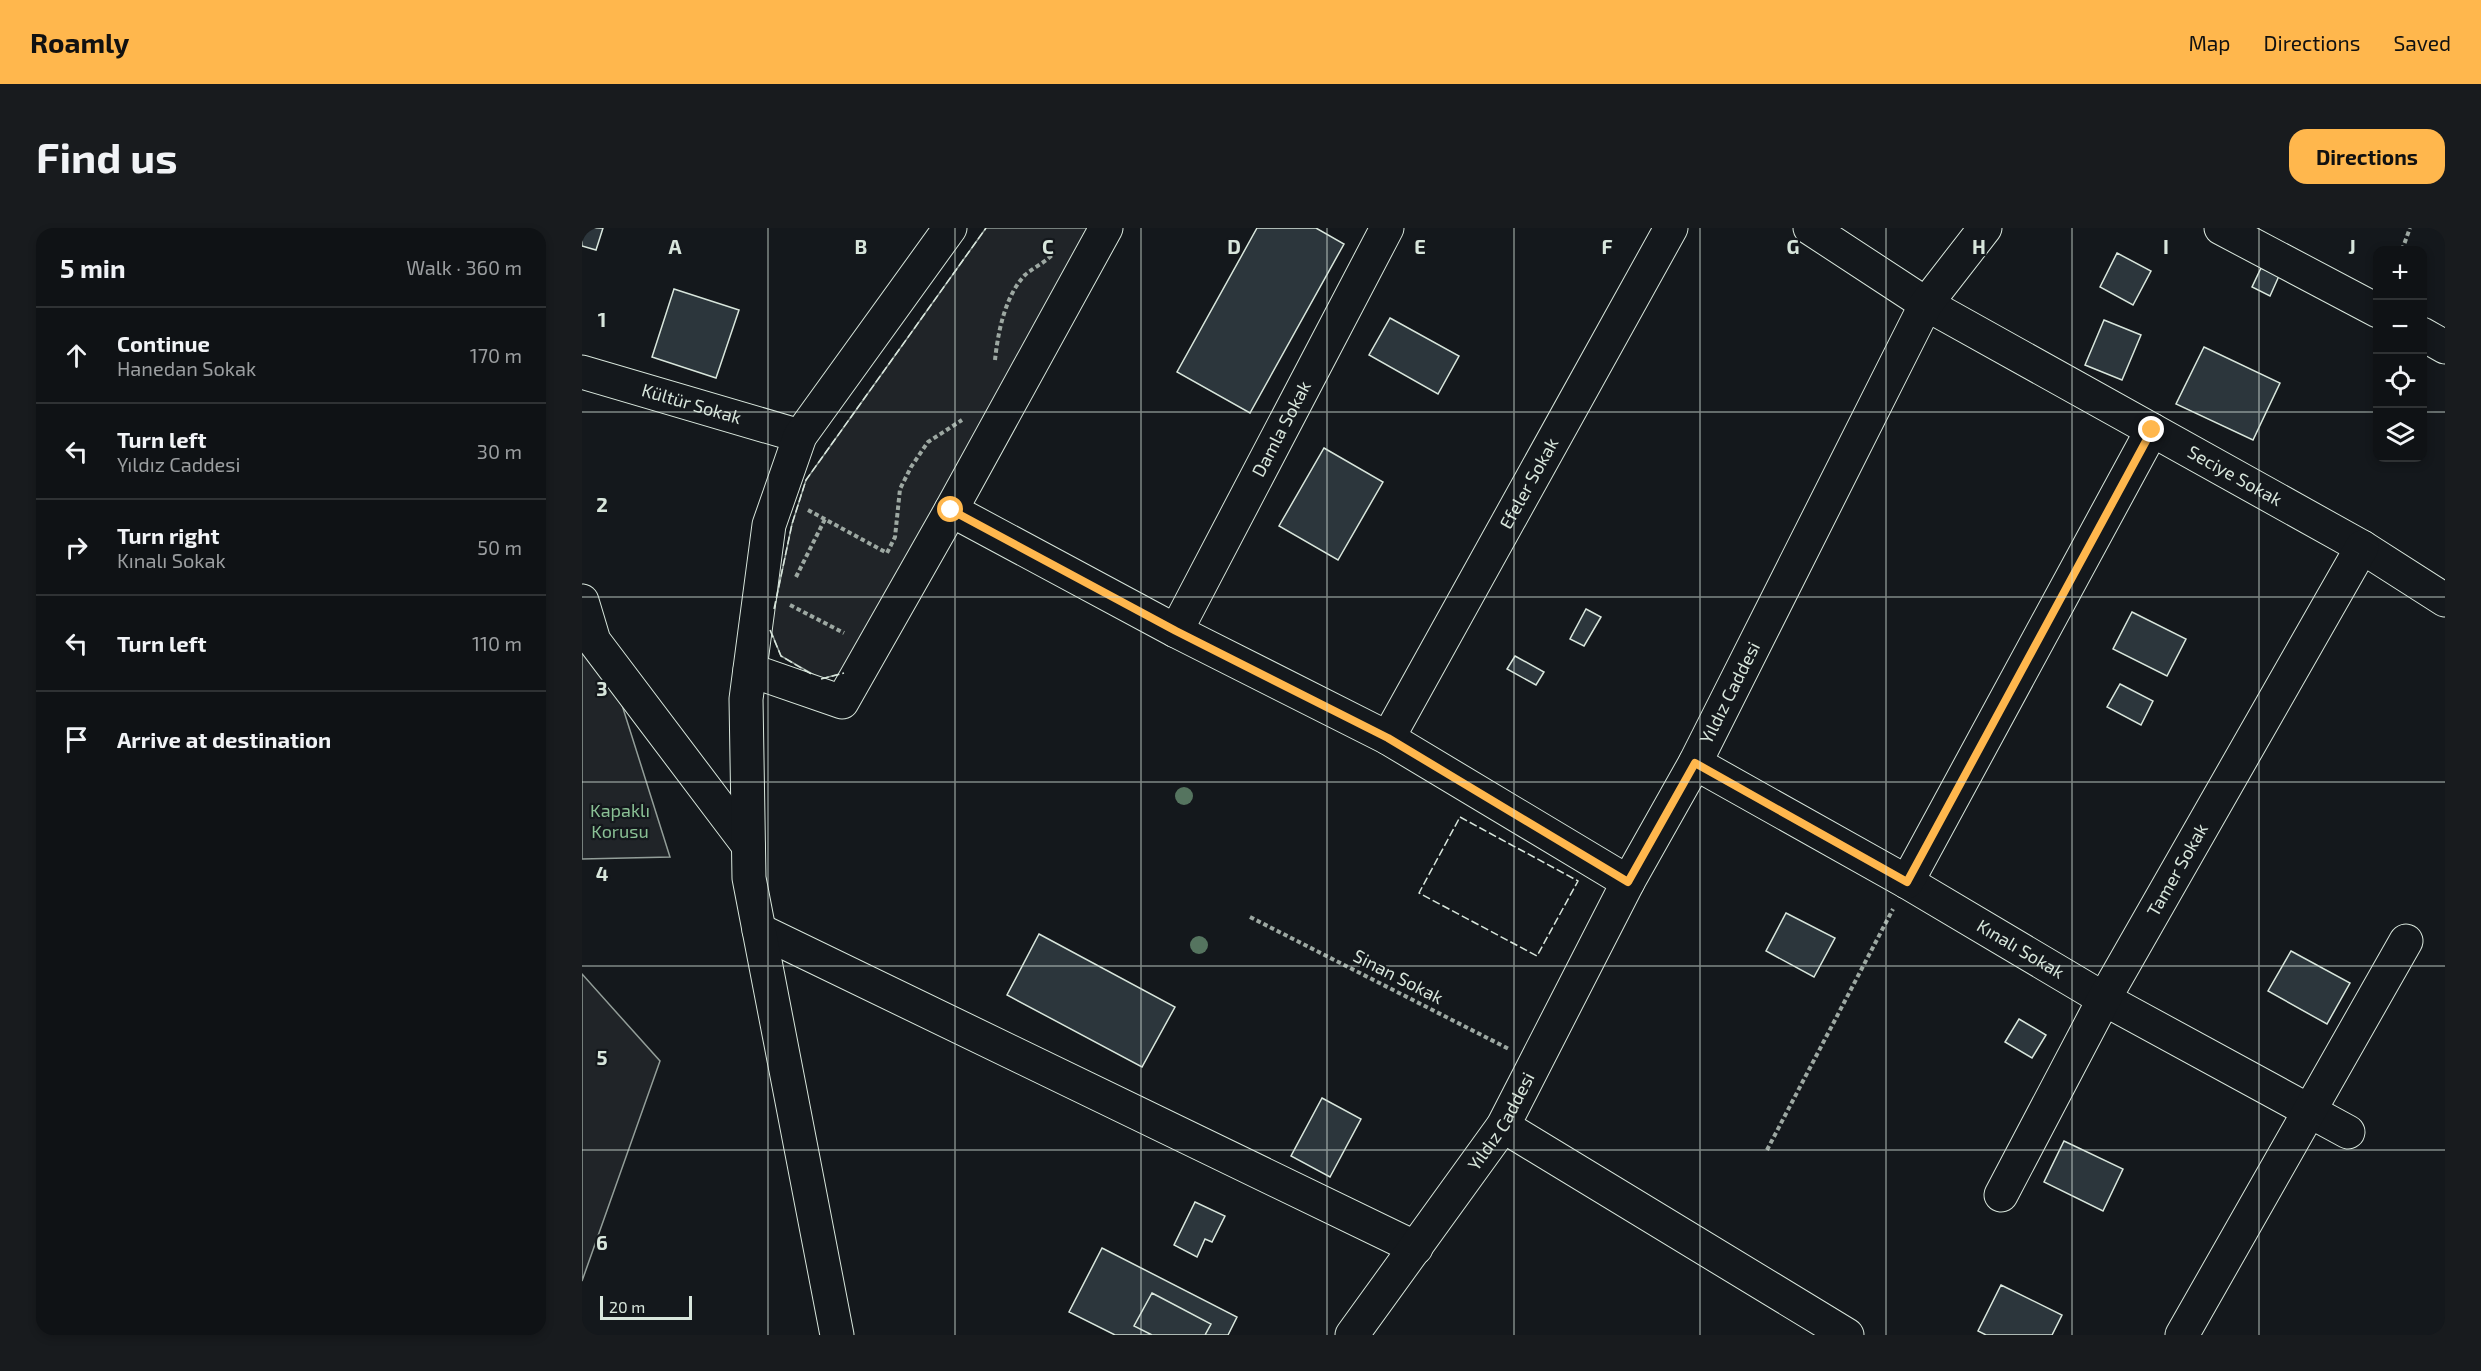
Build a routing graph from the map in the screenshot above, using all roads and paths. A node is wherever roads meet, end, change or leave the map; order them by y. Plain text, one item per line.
1 (950, 228) edge
2 (1106, 228) edge
3 (1387, 228) edge
4 (1671, 228) edge
5 (1810, 228) edge
6 (1984, 228) edge
7 (2221, 228) edge
8 (2410, 228) edge
9 (2403, 246) edge
10 (1055, 253) dead end
11 (1926, 304) junction
12 (2373, 307) edge
13 (2427, 337) edge
14 (2445, 347) edge
15 (994, 365) dead end
16 (582, 372) edge
17 (963, 418) dead end
18 (2152, 430) junction
19 (800, 436) junction
20 (779, 495) junction
21 (951, 510) junction
22 (825, 519) junction
23 (2362, 547) junction
24 (794, 581) dead end
25 (2445, 600) edge
26 (582, 601) edge
27 (783, 602) dead end
28 (1176, 631) junction
29 (845, 634) dead end
30 (750, 670) junction
31 (1388, 738) junction
32 (1695, 763) junction
33 (748, 845) junction
34 (1628, 882) junction
35 (1907, 882) junction
36 (1250, 917) dead end
37 (759, 930) junction
38 (2406, 941) dead end
39 (2104, 999) junction
40 (1534, 1061) junction
41 (2310, 1111) junction
42 (1503, 1126) junction
43 (2348, 1132) dead end
44 (1767, 1150) dead end
45 (2001, 1195) dead end
46 (1416, 1248) junction
47 (837, 1335) edge
48 (1352, 1335) edge
49 (1847, 1335) edge
50 (2182, 1335) edge

1 - 19 street
2 - 21 street
3 - 28 street, Damla Sokak
4 - 31 street, Efeler Sokak
5 - 11 street, Seciye Sokak
6 - 11 street, Yıldız Caddesi
7 - 12 street
8 - 9 path
10 - 15 path
11 - 18 street, Seciye Sokak
11 - 32 street, Yıldız Caddesi
13 - 14 street
16 - 19 street, Kültür Sokak
17 - 22 path
18 - 23 street, Seciye Sokak
18 - 35 street
19 - 20 street
20 - 22 path
20 - 30 street
21 - 28 street
21 - 30 street
22 - 24 path
23 - 25 street, Seciye Sokak
23 - 39 street, Tamer Sokak
26 - 33 street
27 - 29 path
28 - 31 street
30 - 33 street
31 - 34 street
32 - 34 street, Yıldız Caddesi
32 - 35 street, Kınalı Sokak
33 - 37 street
34 - 40 street, Yıldız Caddesi
35 - 39 street, Kınalı Sokak
35 - 44 path
36 - 40 path, Sinan Sokak
37 - 46 street
37 - 47 street
38 - 41 street
39 - 41 street, Kınalı Sokak
39 - 45 street, Tamer Sokak
40 - 42 street, Yıldız Caddesi
41 - 43 street, Kınalı Sokak
41 - 50 street
42 - 46 street, Yıldız Caddesi
42 - 49 street
46 - 48 street, Yıldız Caddesi

